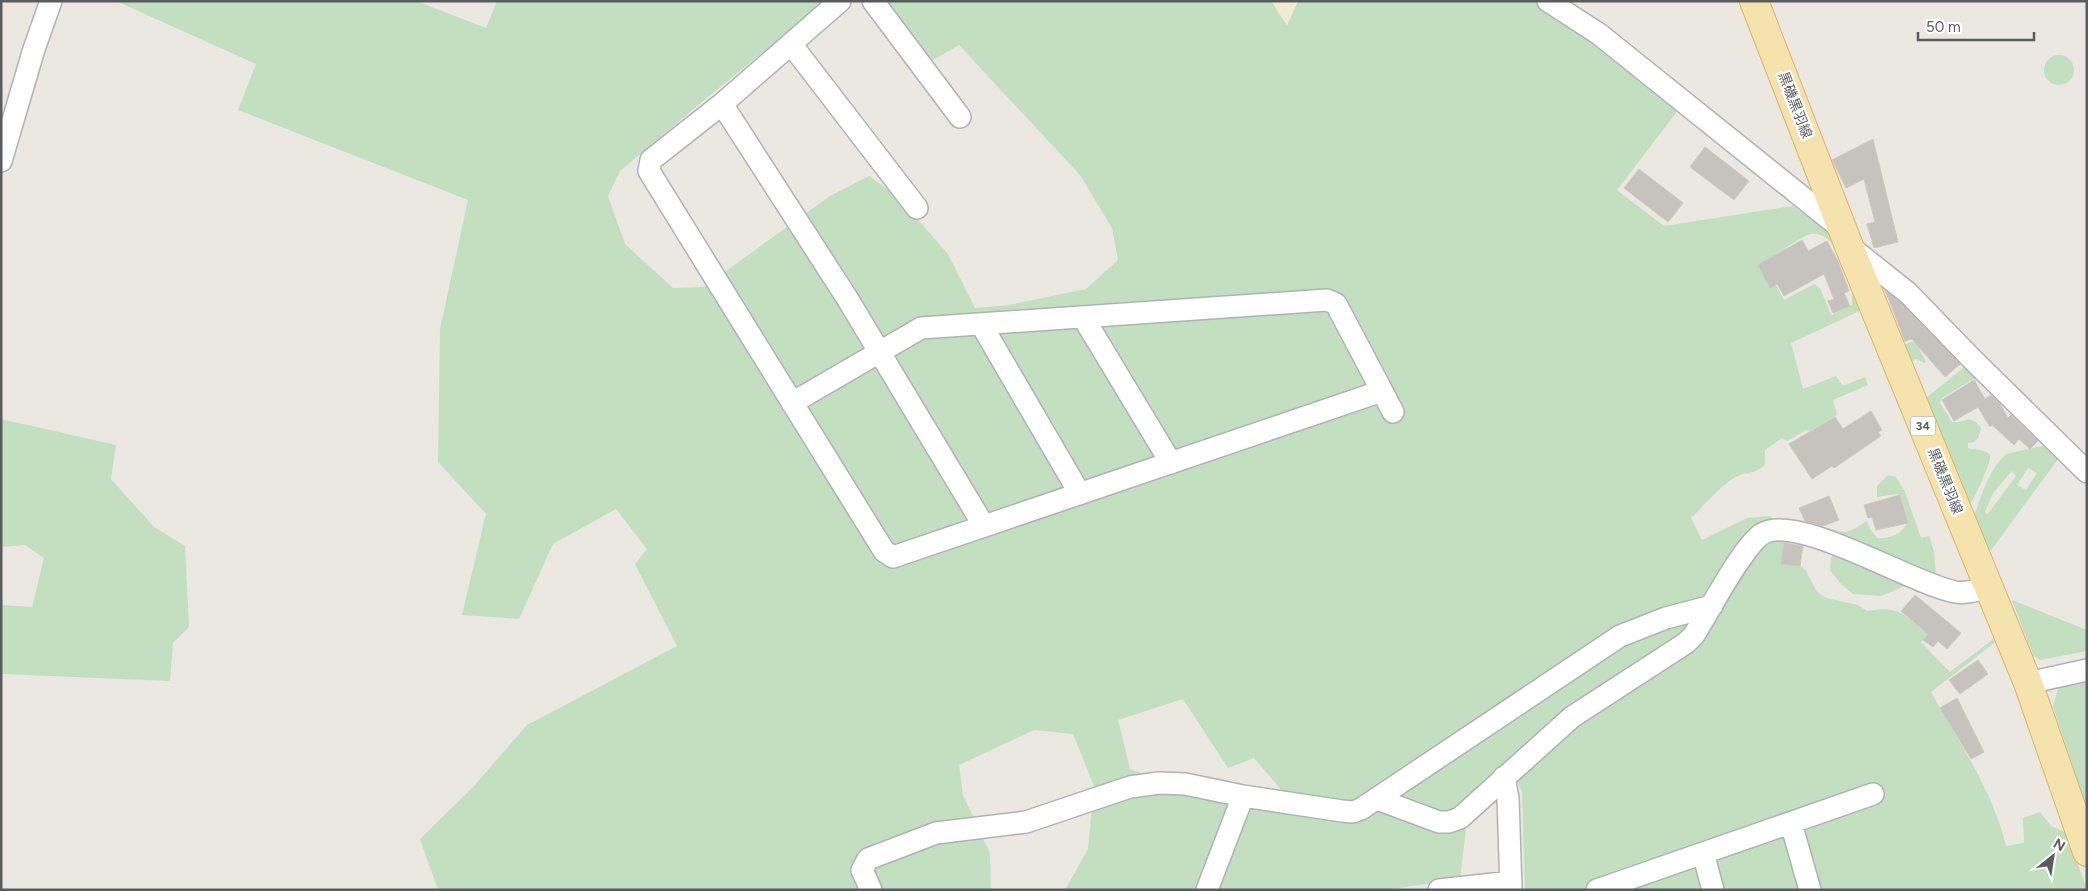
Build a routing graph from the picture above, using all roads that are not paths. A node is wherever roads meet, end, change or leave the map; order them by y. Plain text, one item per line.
1 (51, 1) edge
2 (840, 1) edge
3 (873, 1) edge
4 (1548, 1) edge
5 (1754, 1) edge
6 (791, 44) junction
7 (722, 104) junction
8 (960, 117) dead end
9 (1, 161) edge
10 (917, 208) dead end
11 (1846, 237) junction
12 (1083, 317) junction
13 (981, 324) junction
14 (879, 352) junction
15 (1382, 391) junction
16 (792, 403) junction
17 (1393, 412) dead end
18 (1171, 463) junction
19 (2087, 472) edge
20 (1080, 494) junction
21 (984, 526) junction
22 (1988, 587) junction
23 (1712, 606) junction
24 (2087, 670) edge
25 (2028, 682) junction
26 (1504, 777) junction
27 (1873, 794) dead end
28 (1243, 796) junction
29 (1377, 799) junction
30 (1790, 823) junction
31 (2087, 852) edge
32 (1703, 853) junction
33 (1511, 886) edge
34 (871, 890) edge
35 (1207, 890) edge
36 (1439, 890) edge
37 (1597, 890) edge
38 (1713, 890) edge
39 (1810, 890) edge

1 - 9 street
2 - 6 street
3 - 8 street
4 - 11 street
5 - 11 main road, 黒磯黒羽線 / 34
6 - 7 street
6 - 10 street
7 - 14 street
7 - 16 street
11 - 19 street
11 - 22 main road, 黒磯黒羽線 / 34
12 - 13 street
12 - 15 street
12 - 18 street
13 - 14 street
13 - 20 street
14 - 16 street
14 - 21 street
15 - 17 street
15 - 18 street
16 - 21 street
18 - 20 street
20 - 21 street
22 - 23 street
22 - 25 main road, 黒磯黒羽線 / 34
23 - 26 street
23 - 29 street
24 - 25 street
25 - 31 main road, 黒磯黒羽線 / 34
26 - 29 street
26 - 33 street
27 - 30 street
28 - 29 street
28 - 34 street
28 - 35 street
30 - 32 street
30 - 39 street
32 - 37 street
32 - 38 street
33 - 36 street

